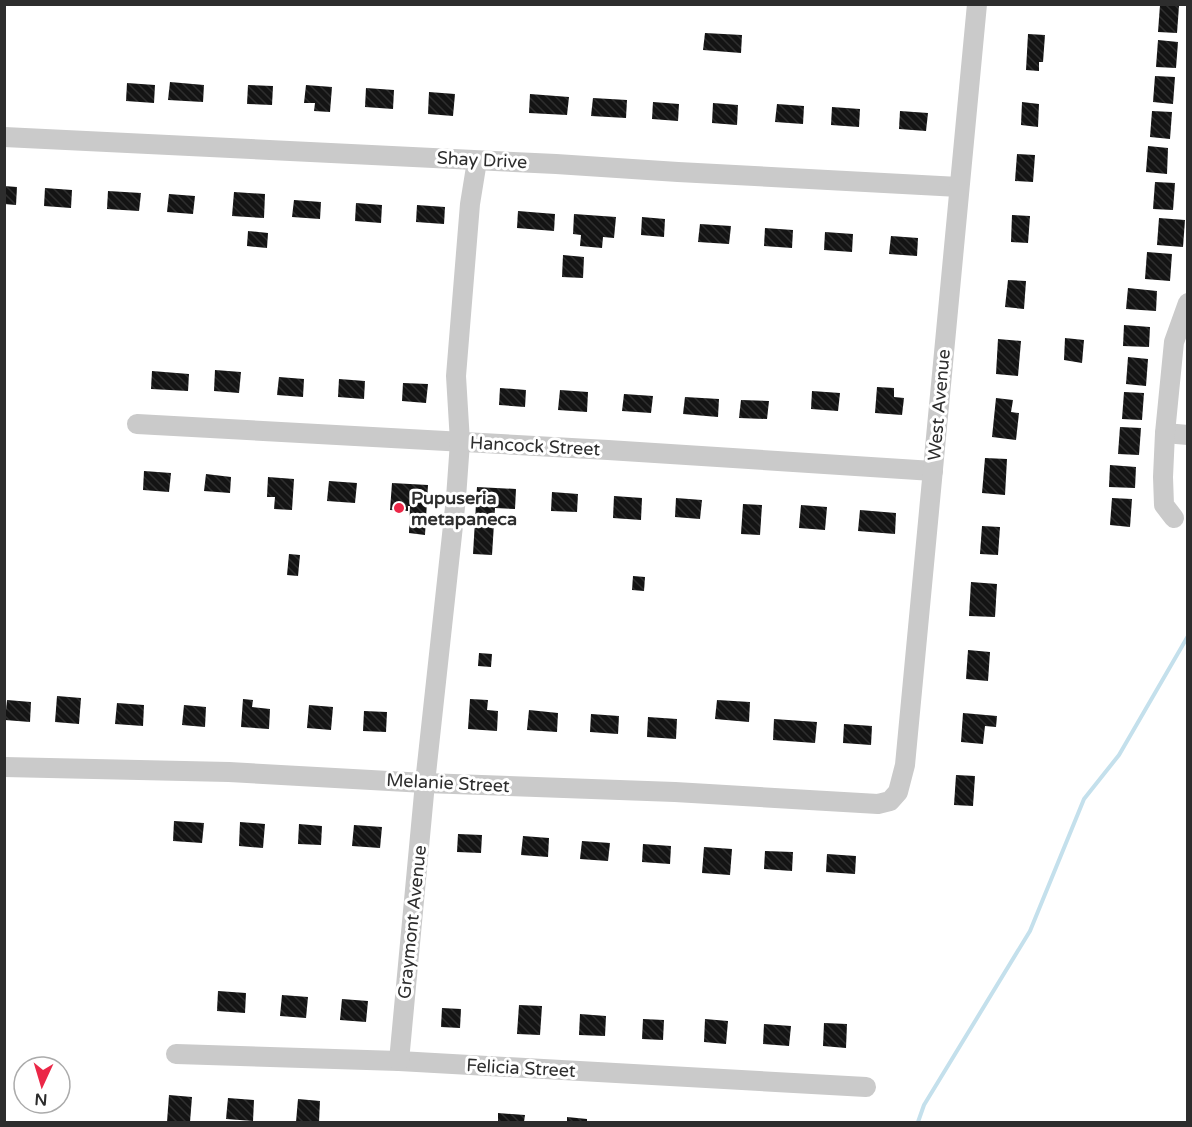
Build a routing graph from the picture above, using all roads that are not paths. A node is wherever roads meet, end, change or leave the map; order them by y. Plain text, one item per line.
1 (977, 4) edge
2 (4, 137) edge
3 (477, 160) junction
4 (959, 188) junction
5 (1188, 303) edge
6 (137, 424) dead end
7 (1165, 434) junction
8 (1188, 435) edge
9 (460, 442) junction
10 (933, 471) junction
11 (1174, 518) dead end
12 (4, 767) edge
13 (425, 783) junction
14 (890, 801) joint
15 (176, 1053) dead end
16 (399, 1061) junction
17 (866, 1087) dead end

1 - 4 street, West Avenue
2 - 3 street, Shay Drive
3 - 4 street, Shay Drive
3 - 9 street, Graymont Avenue
4 - 10 street, West Avenue
5 - 7 street
6 - 9 street, Hancock Street
7 - 8 street
7 - 11 street
9 - 10 street, Hancock Street
9 - 13 street, Graymont Avenue
10 - 14 street, West Avenue
12 - 13 street, Melanie Street
13 - 14 street, Melanie Street
13 - 16 street, Graymont Avenue
15 - 16 street, Felicia Street
16 - 17 street, Felicia Street

